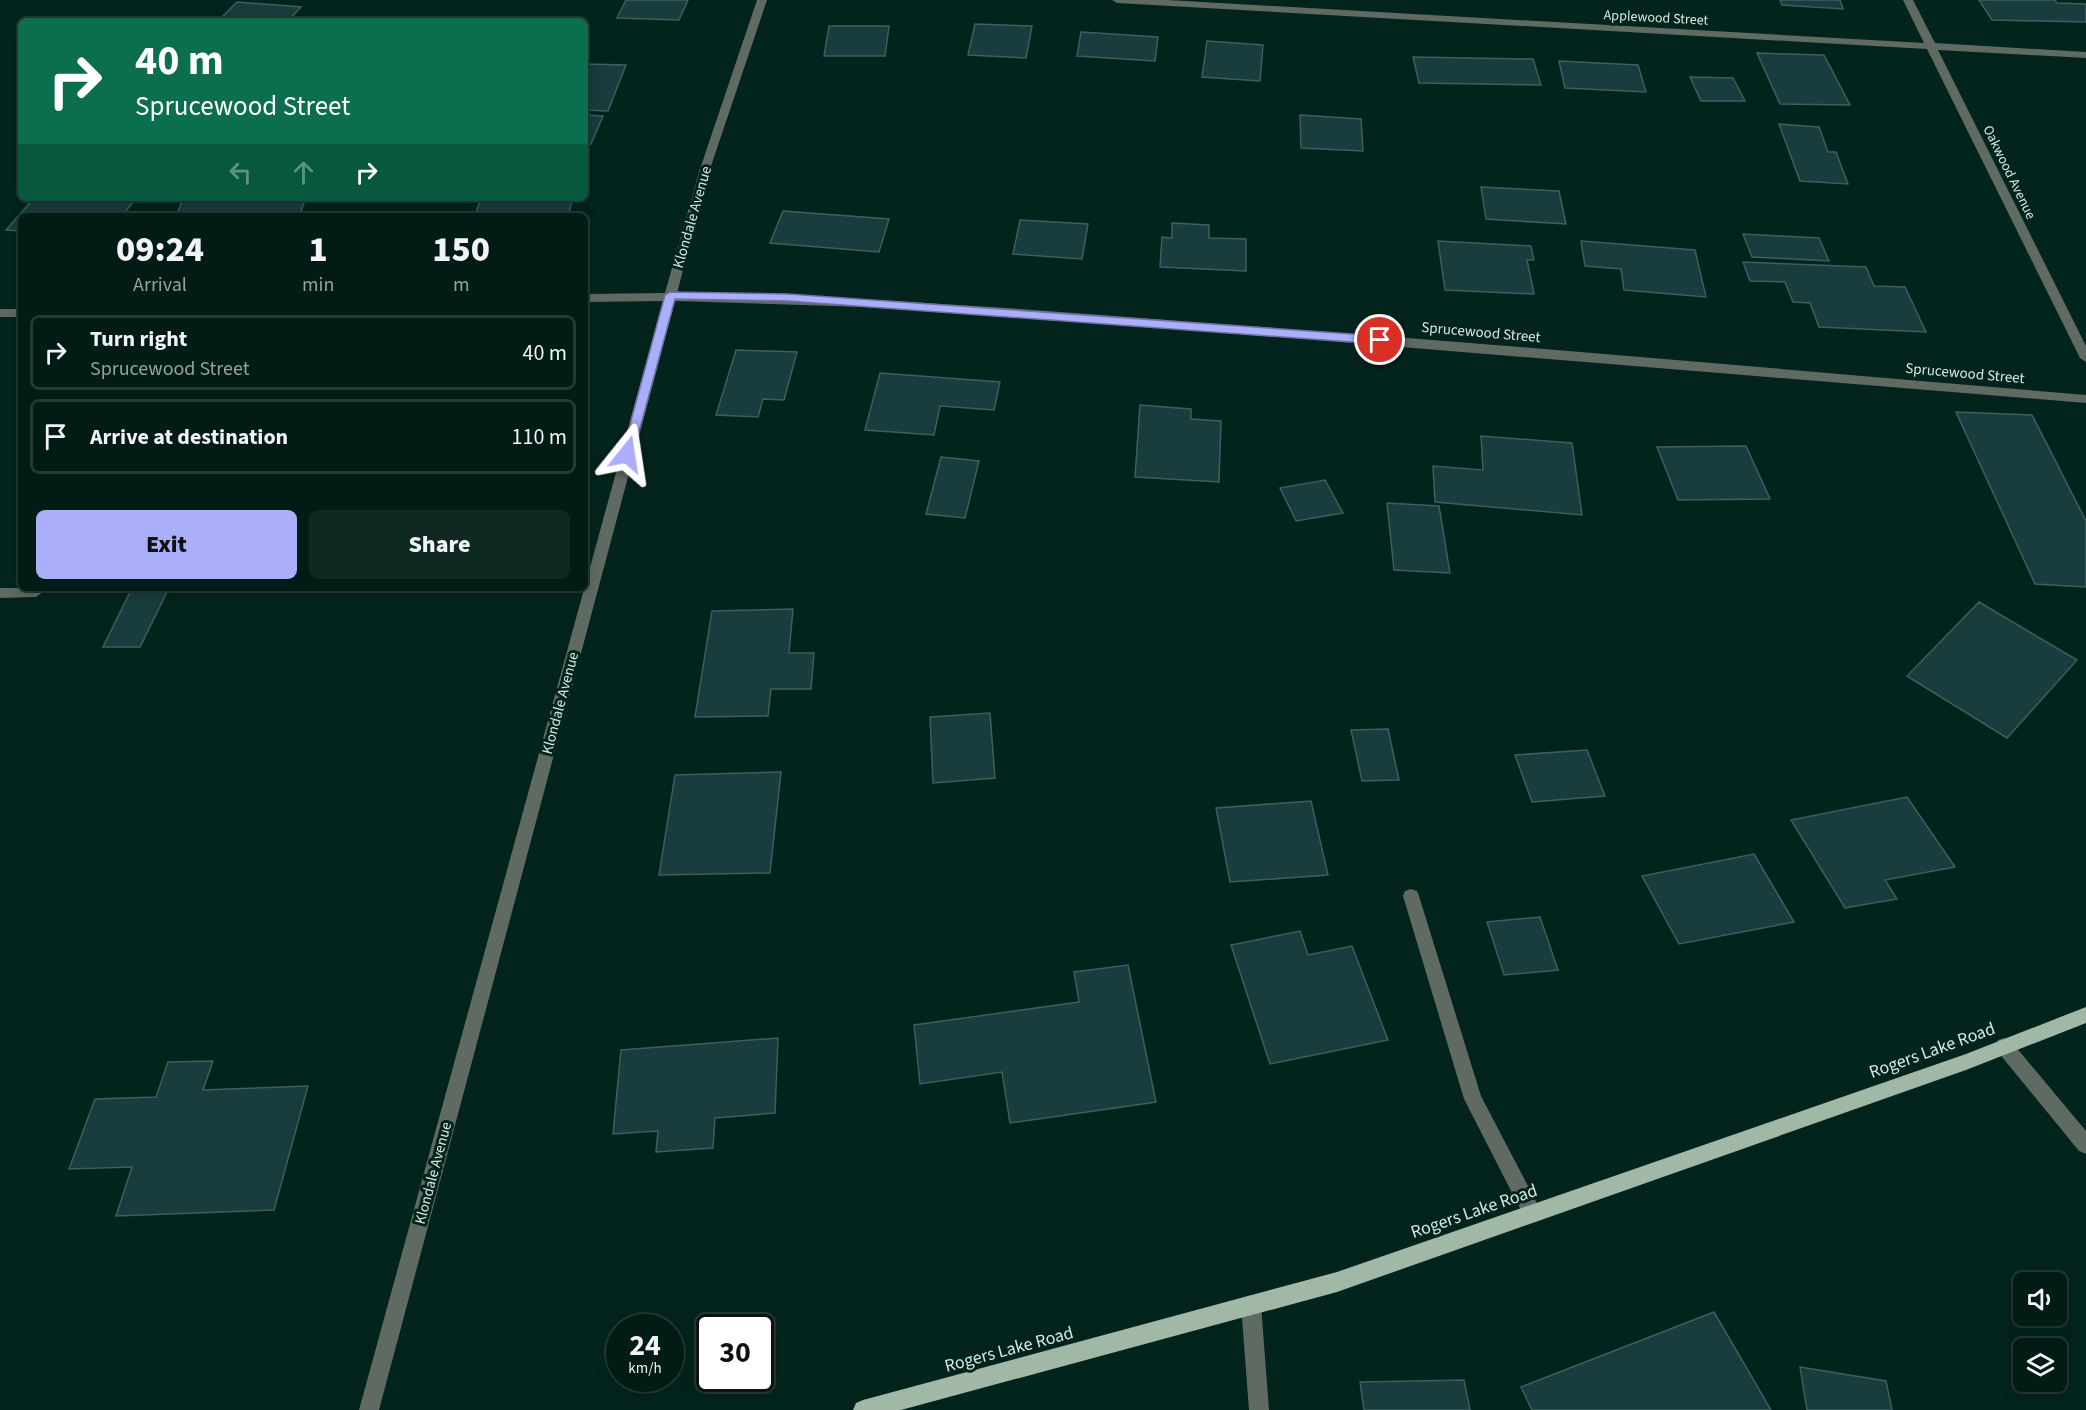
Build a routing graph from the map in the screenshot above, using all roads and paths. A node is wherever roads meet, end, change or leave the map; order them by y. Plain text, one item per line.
1 (762, 0) edge
2 (1117, 0) edge
3 (1908, 0) edge
4 (1931, 47) junction
5 (2086, 56) edge
6 (670, 295) junction
7 (588, 298) edge
8 (0, 313) edge
9 (18, 313) edge
10 (2086, 358) edge
11 (2086, 399) edge
12 (36, 592) dead end
13 (0, 593) edge
14 (1411, 896) dead end
15 (2086, 1015) edge
16 (2004, 1046) junction
17 (2086, 1145) edge
18 (1533, 1213) junction
19 (1251, 1305) junction
20 (369, 1410) edge
21 (863, 1410) edge
22 (1259, 1410) edge

1 - 6 street, Klondale Avenue
2 - 4 street, Applewood Street
3 - 4 street, Oakwood Avenue
4 - 5 street, Applewood Street
4 - 10 street, Oakwood Avenue
6 - 7 street, Sprucewood Street
6 - 11 street, Sprucewood Street
6 - 20 street, Klondale Avenue
8 - 9 street
12 - 13 street
14 - 18 street
15 - 16 main road, Rogers Lake Road
16 - 17 street
16 - 18 main road, Rogers Lake Road
18 - 19 main road, Rogers Lake Road
19 - 21 main road, Rogers Lake Road
19 - 22 street

